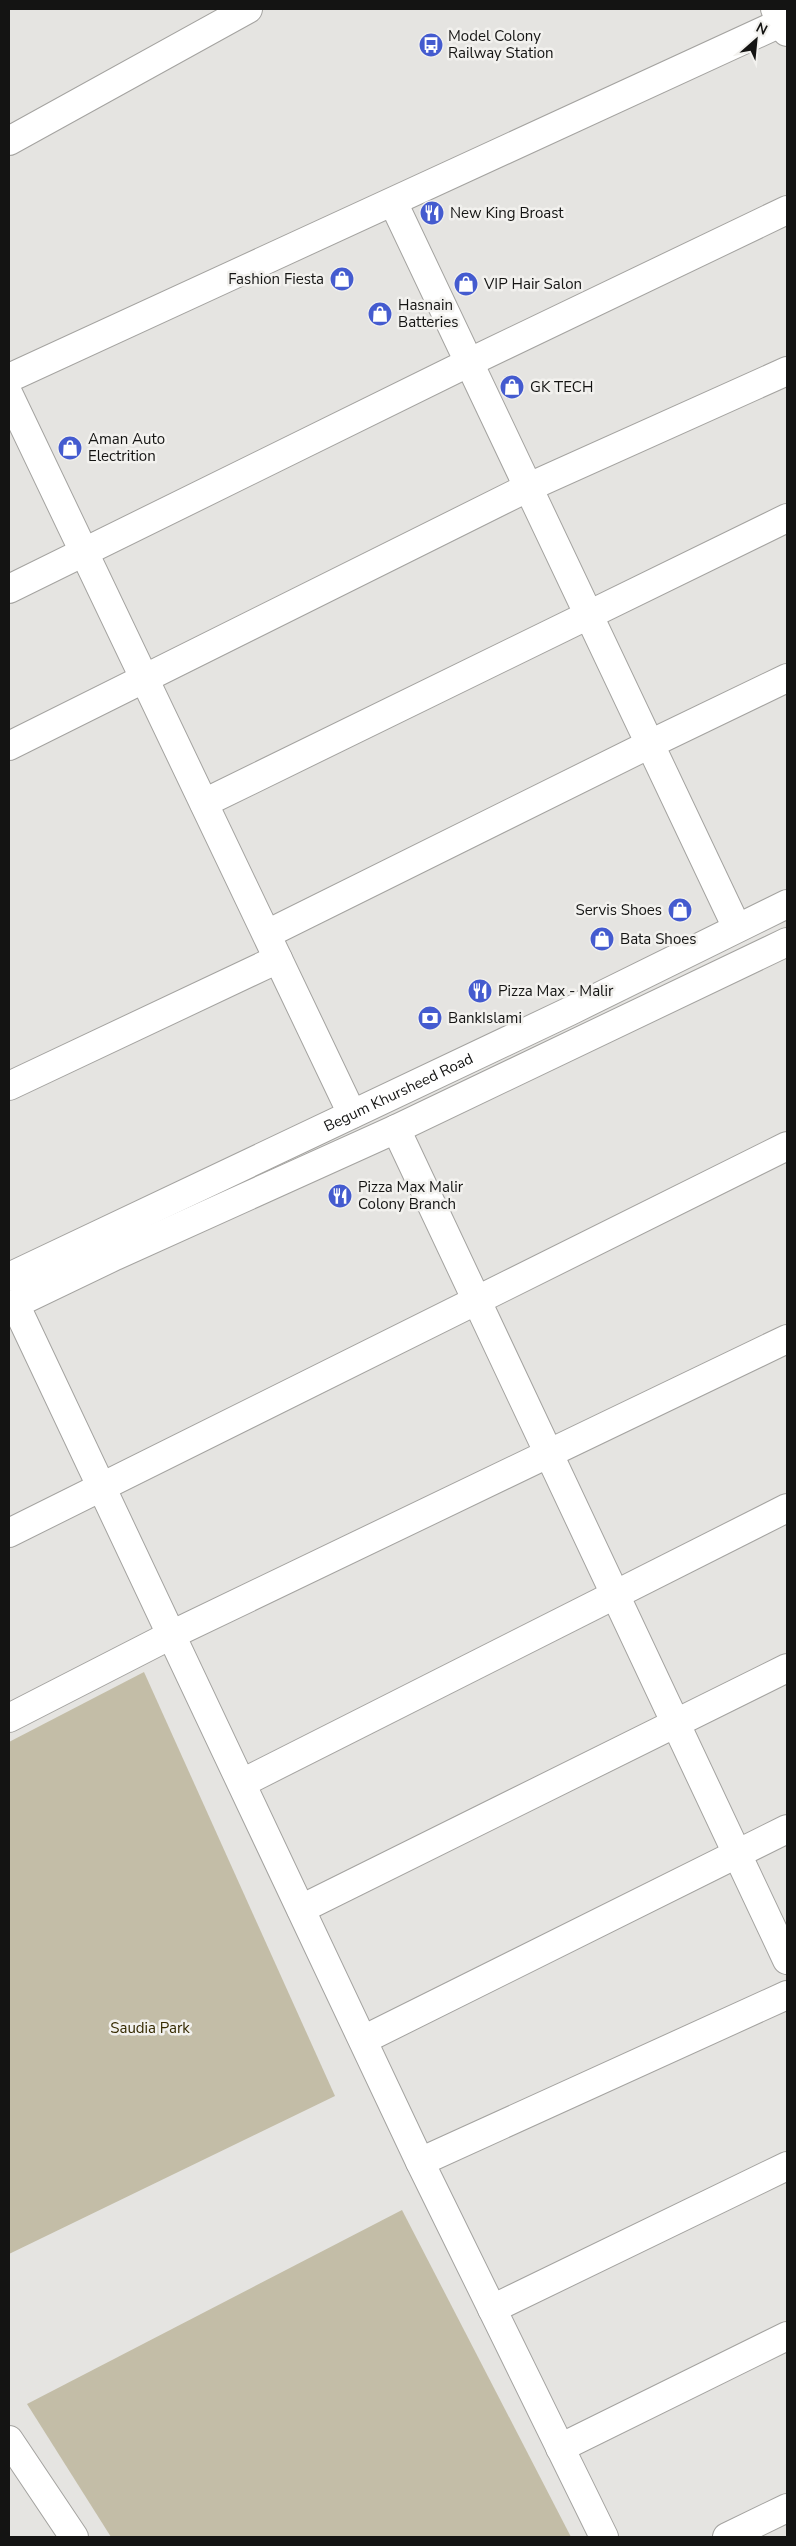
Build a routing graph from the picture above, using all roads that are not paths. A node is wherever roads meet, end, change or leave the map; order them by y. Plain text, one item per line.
1 (248, 9) edge
2 (783, 21) edge
3 (9, 141) edge
4 (392, 202) junction
5 (787, 210) edge
6 (470, 362) junction
7 (787, 371) edge
8 (9, 378) edge
9 (9, 394) edge
10 (529, 487) junction
11 (787, 518) edge
12 (84, 553) junction
13 (9, 589) edge
14 (589, 614) junction
15 (787, 678) edge
16 (145, 679) junction
17 (650, 744) junction
18 (9, 746) edge
19 (204, 803) junction
20 (787, 904) edge
21 (737, 928) junction
22 (267, 934) junction
23 (787, 944) edge
24 (278, 959) junction
25 (9, 1086) edge
26 (352, 1114) junction
27 (396, 1128) junction
28 (787, 1146) edge
29 (9, 1277) edge
30 (478, 1300) junction
31 (12, 1306) edge
32 (787, 1339) edge
33 (550, 1451) junction
34 (103, 1487) junction
35 (787, 1508) edge
36 (9, 1533) edge
37 (616, 1594) junction
38 (172, 1634) junction
39 (787, 1668) edge
40 (9, 1718) edge
41 (677, 1723) junction
42 (242, 1783) junction
43 (787, 1829) edge
44 (738, 1854) junction
45 (301, 1909) junction
46 (787, 1960) edge
47 (787, 1994) edge
48 (362, 2040) junction
49 (420, 2162) junction
50 (787, 2166) edge
51 (492, 2309) junction
52 (787, 2336) edge
53 (9, 2440) edge
54 (560, 2448) junction
55 (787, 2508) edge
56 (74, 2537) edge
57 (604, 2537) edge
58 (727, 2537) edge

1 - 3 street
2 - 4 street
4 - 6 street
4 - 8 street
5 - 6 street
6 - 10 street
6 - 12 street
7 - 10 street
9 - 12 street
10 - 14 street
10 - 16 street
11 - 14 street
12 - 13 street
12 - 16 street
14 - 17 street
14 - 19 street
15 - 17 street
16 - 18 street
16 - 19 street
17 - 21 street
17 - 22 street
19 - 22 street
20 - 21 street, Begum Khursheed Road
21 - 26 street, Begum Khursheed Road
22 - 24 street
23 - 27 street, Begum Khursheed Road
24 - 25 street
24 - 26 street
26 - 29 street, Begum Khursheed Road
27 - 30 street
27 - 31 street, Begum Khursheed Road
28 - 30 street
30 - 33 street
30 - 34 street
31 - 34 street
32 - 33 street
33 - 37 street
33 - 38 street
34 - 36 street
34 - 38 street
35 - 37 street
37 - 41 street
37 - 42 street
38 - 40 street
38 - 42 street
39 - 41 street
41 - 44 street
41 - 45 street
42 - 45 street
43 - 44 street
44 - 46 street
44 - 48 street
45 - 48 street
47 - 49 street
48 - 49 street
49 - 51 street
50 - 51 street
51 - 54 street
52 - 54 street
53 - 56 street
54 - 57 street
55 - 58 street

